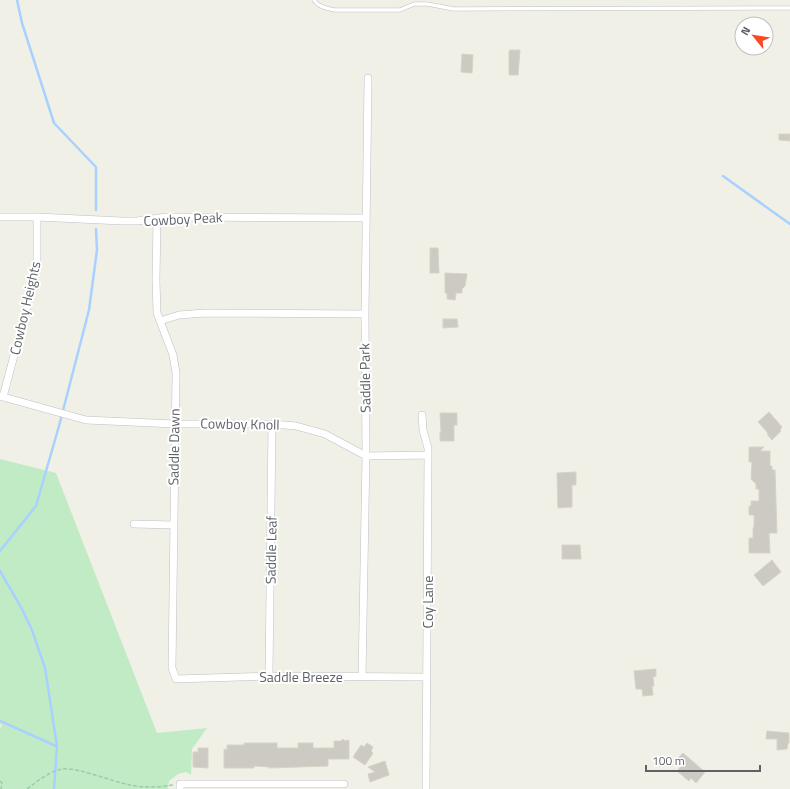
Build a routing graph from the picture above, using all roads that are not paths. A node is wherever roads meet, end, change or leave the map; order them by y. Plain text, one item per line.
1 (314, 0) edge
2 (790, 8) edge
3 (368, 78) dead end
4 (0, 217) edge
5 (37, 217) junction
6 (366, 218) junction
7 (157, 219) junction
8 (365, 314) junction
9 (160, 321) junction
10 (2, 397) edge
11 (422, 415) dead end
12 (175, 424) junction
13 (272, 424) junction
14 (428, 455) junction
15 (366, 456) junction
16 (134, 524) dead end
17 (173, 525) junction
18 (269, 676) junction
19 (362, 677) junction
20 (427, 677) junction
21 (176, 679) joint
22 (344, 784) dead end
23 (180, 787) edge
24 (426, 789) edge

1 - 2 lane
3 - 6 street, Saddle Park
4 - 5 street, Cowboy Peak
5 - 7 street, Cowboy Peak
5 - 10 street, Cowboy Heights
6 - 7 street, Cowboy Peak
6 - 8 street, Saddle Park
7 - 9 street, Saddle Dawn
8 - 9 street
8 - 15 street, Saddle Park
9 - 12 street, Saddle Dawn
10 - 12 street, Cowboy Knoll
11 - 14 street, Coy Lane
12 - 13 street, Cowboy Knoll
12 - 17 street, Saddle Dawn
13 - 15 street, Cowboy Knoll
13 - 18 street, Saddle Leaf
14 - 15 street, Cowboy Knoll
14 - 20 street, Coy Lane
15 - 19 street, Saddle Park
16 - 17 street
17 - 21 street, Saddle Dawn
18 - 19 street, Saddle Breeze
18 - 21 street, Saddle Breeze
19 - 20 street, Saddle Breeze
20 - 24 street, Coy Lane
22 - 23 street

